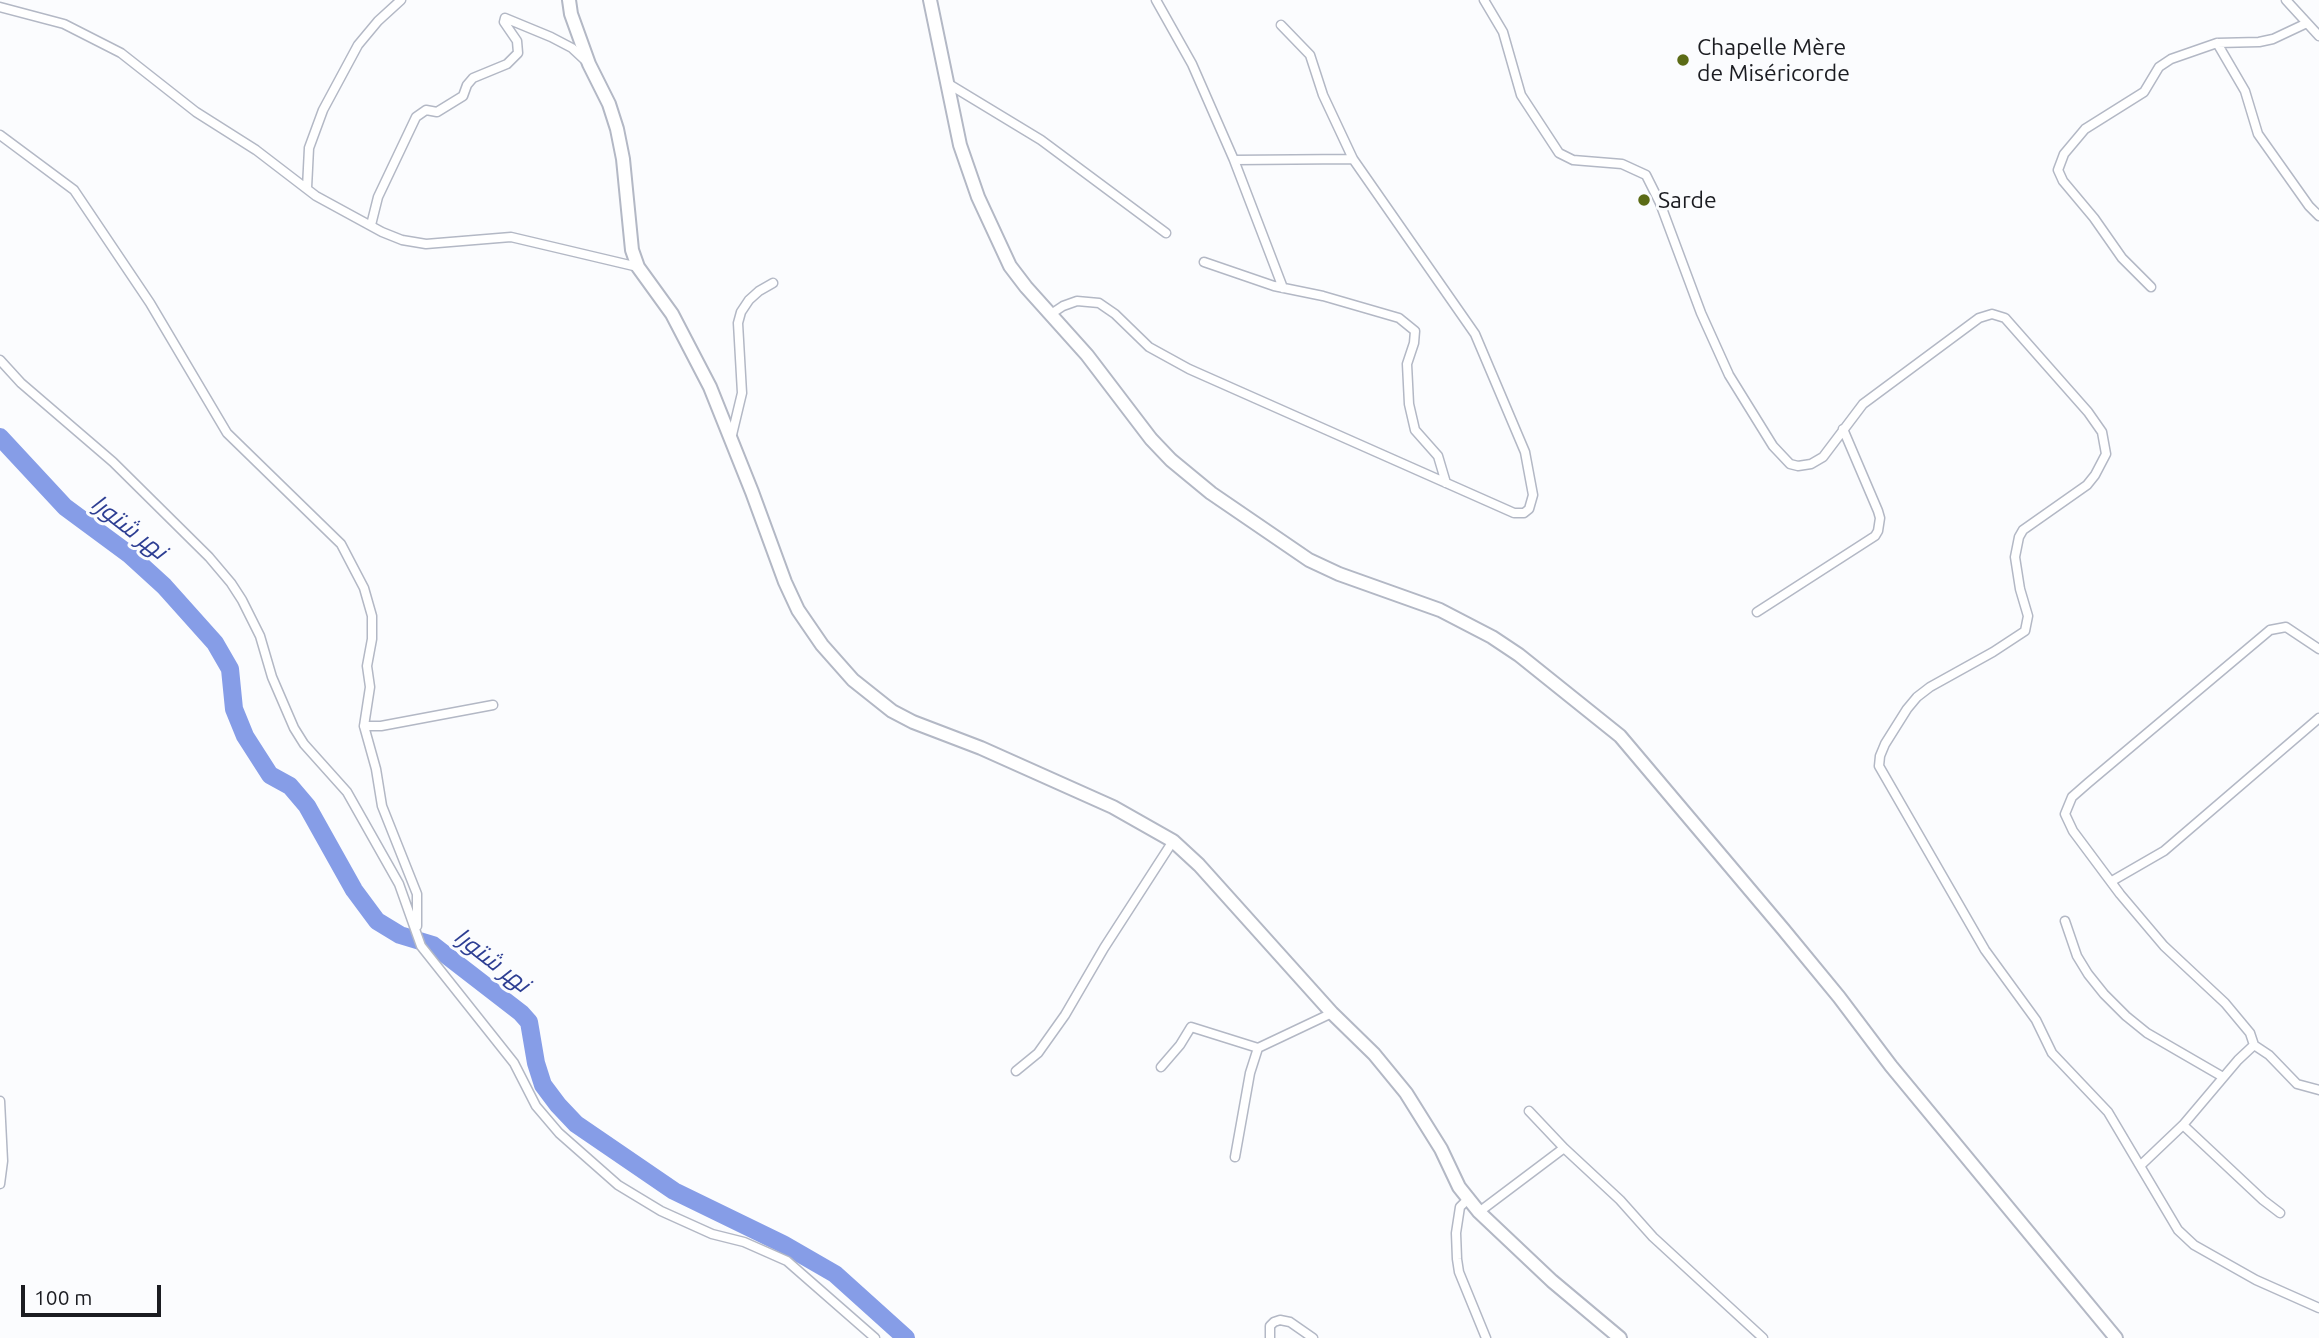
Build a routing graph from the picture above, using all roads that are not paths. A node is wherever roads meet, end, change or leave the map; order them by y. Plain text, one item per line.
1 (401, 0) edge
2 (569, 0) edge
3 (930, 0) edge
4 (1156, 0) edge
5 (1484, 0) edge
6 (2286, 0) edge
7 (0, 7) edge
8 (2308, 23) junction
9 (1281, 25) dead end
10 (2319, 36) edge
11 (2217, 43) junction
12 (590, 64) junction
13 (947, 83) junction
14 (0, 135) edge
15 (1353, 159) junction
16 (1234, 160) junction
17 (306, 188) junction
18 (2319, 216) edge
19 (371, 225) junction
20 (1166, 233) dead end
21 (1204, 262) dead end
22 (638, 267) junction
23 (773, 283) dead end
24 (2151, 287) dead end
25 (1283, 288) junction
26 (1051, 314) junction
27 (0, 360) edge
28 (1843, 429) junction
29 (732, 439) junction
30 (1446, 483) junction
31 (1757, 612) dead end
32 (2319, 649) edge
33 (493, 705) dead end
34 (2319, 718) edge
35 (364, 726) junction
36 (1173, 841) junction
37 (2112, 881) junction
38 (2065, 921) dead end
39 (416, 932) junction
40 (1332, 1013) junction
41 (2254, 1045) junction
42 (1258, 1048) junction
43 (1161, 1067) dead end
44 (1016, 1072) dead end
45 (2223, 1077) junction
46 (2319, 1090) edge
47 (0, 1101) edge
48 (1529, 1111) dead end
49 (2183, 1125) junction
50 (1564, 1148) junction
51 (1235, 1157) dead end
52 (2141, 1165) junction
53 (0, 1184) edge
54 (1468, 1199) junction
55 (1479, 1212) junction
56 (2280, 1213) dead end
57 (2319, 1308) edge
58 (876, 1338) edge
59 (1270, 1338) edge
60 (1313, 1338) edge
61 (1486, 1338) edge
62 (1620, 1338) edge
63 (1763, 1338) edge
64 (2116, 1338) edge

1 - 17 street
2 - 12 street
3 - 13 street
4 - 16 street
5 - 28 street
6 - 8 street
7 - 17 street
8 - 10 street
8 - 11 street
9 - 15 street
11 - 18 street
11 - 24 street
12 - 19 street
12 - 22 street
13 - 20 street
13 - 26 street
14 - 35 street
15 - 16 street
15 - 30 street
16 - 25 street
17 - 19 street
19 - 22 street
21 - 25 street
22 - 29 street
23 - 29 street
25 - 30 street
26 - 30 street
26 - 64 street
27 - 39 street
28 - 31 street
28 - 52 street
29 - 36 street
32 - 37 street
33 - 35 street
34 - 37 street
35 - 39 street
36 - 40 street
36 - 44 street
37 - 41 street
38 - 45 street
39 - 58 street
40 - 42 street
40 - 54 street
41 - 45 street
41 - 46 street
42 - 43 street
42 - 51 street
45 - 49 street
47 - 53 street
48 - 50 street
49 - 52 street
49 - 56 street
50 - 55 street
50 - 63 street
52 - 57 street
54 - 55 street
54 - 61 street
55 - 62 street
59 - 60 street

